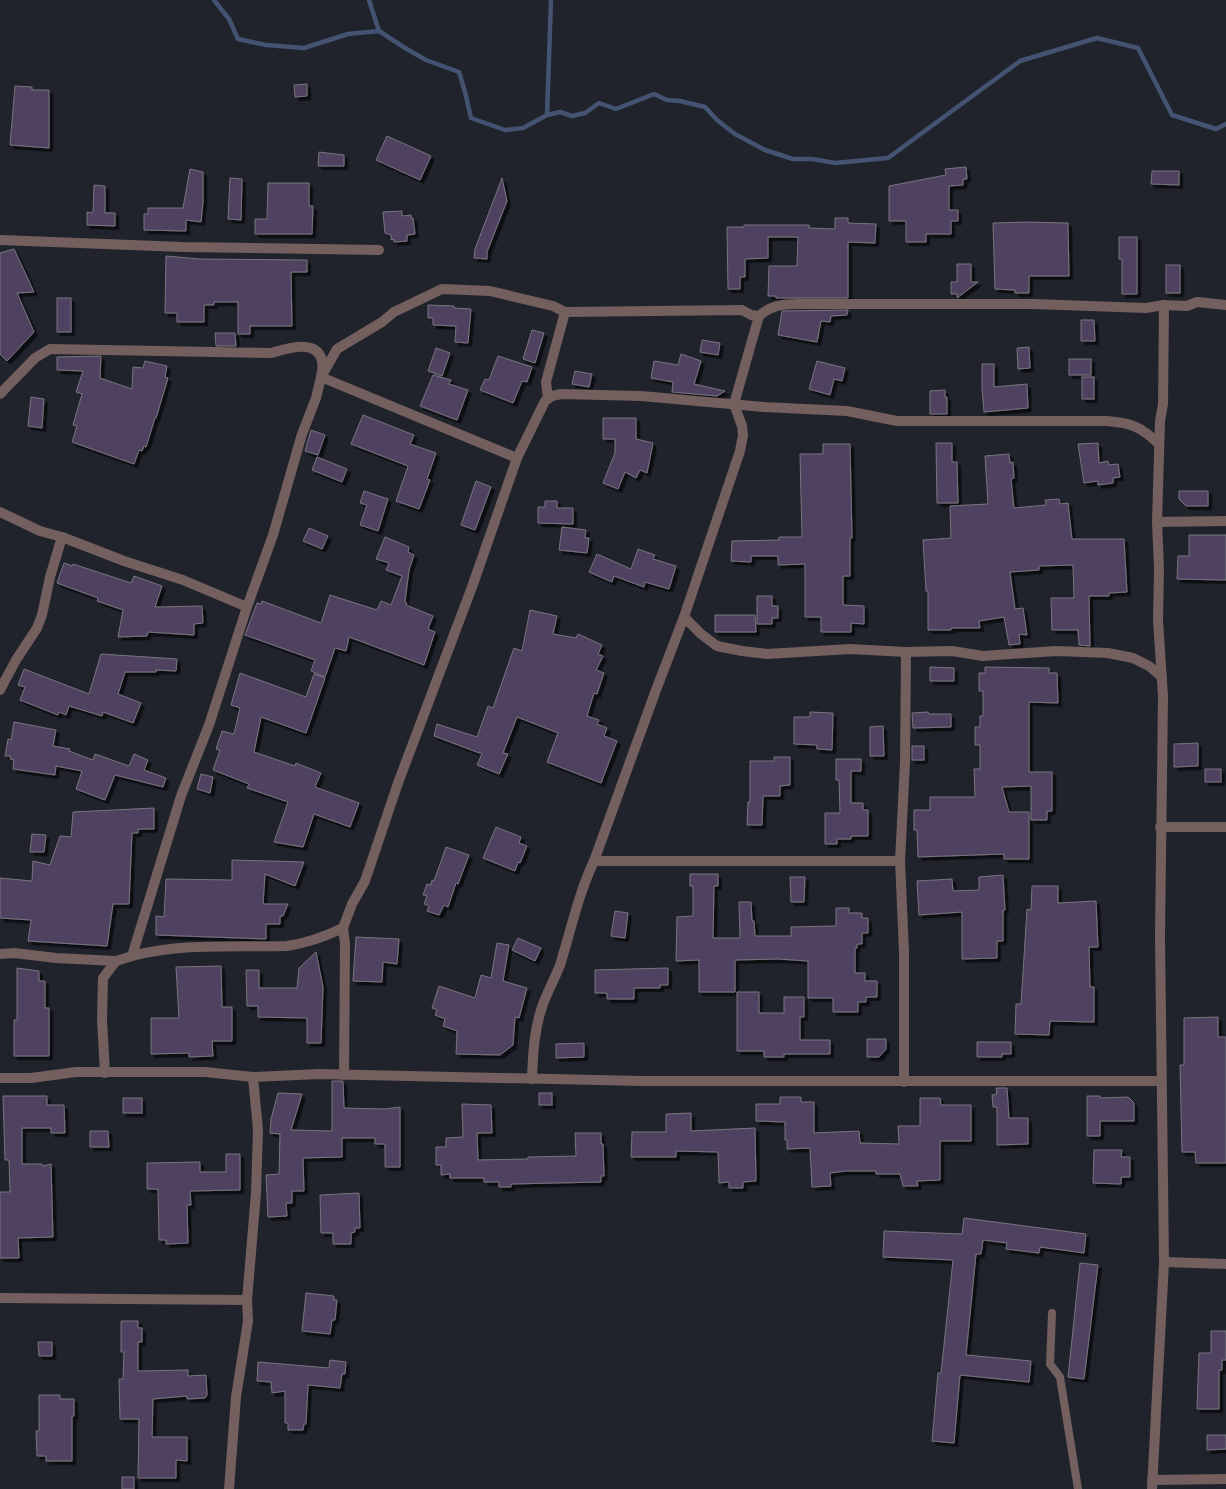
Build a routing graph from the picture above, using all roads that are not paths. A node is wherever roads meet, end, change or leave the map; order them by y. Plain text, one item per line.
1 (0, 240) edge
2 (379, 250) dead end
3 (1164, 305) junction
4 (1226, 305) edge
5 (564, 312) junction
6 (759, 316) junction
7 (321, 377) junction
8 (0, 394) edge
9 (548, 399) junction
10 (734, 404) junction
11 (1159, 444) junction
12 (517, 458) junction
13 (0, 512) edge
14 (1226, 521) edge
15 (1156, 522) junction
16 (62, 537) junction
17 (247, 607) junction
18 (684, 617) junction
19 (906, 652) junction
20 (1162, 678) junction
21 (0, 690) edge
22 (1160, 826) junction
23 (1226, 827) edge
24 (594, 861) junction
25 (900, 861) junction
26 (343, 928) junction
27 (0, 954) edge
28 (132, 956) junction
29 (116, 961) junction
30 (105, 1073) junction
31 (344, 1075) junction
32 (253, 1077) junction
33 (0, 1078) edge
34 (532, 1079) junction
35 (1161, 1081) junction
36 (904, 1082) junction
37 (1164, 1262) junction
38 (1226, 1264) edge
39 (0, 1298) edge
40 (247, 1300) junction
41 (1052, 1313) dead end
42 (1226, 1479) edge
43 (1152, 1485) edge
44 (229, 1489) edge
45 (1078, 1489) edge

1 - 2 street
3 - 4 street
3 - 6 street
3 - 11 street
5 - 6 street
5 - 7 street
5 - 9 street
6 - 10 street
7 - 8 street
7 - 12 street
7 - 17 street
9 - 10 street
9 - 12 street
10 - 11 street
10 - 18 street
11 - 15 street
12 - 26 street
13 - 16 street
14 - 15 street
15 - 20 street
16 - 17 street
16 - 21 street
17 - 28 street
18 - 19 street
18 - 24 street
19 - 20 street
19 - 25 street
20 - 22 street
22 - 23 street
22 - 35 street
24 - 25 street
24 - 34 street
25 - 36 street
26 - 28 street
26 - 31 street
27 - 29 street
28 - 29 street
29 - 30 street
30 - 32 street
30 - 33 street
31 - 32 street
31 - 34 street
32 - 40 street
34 - 36 street
35 - 36 street
35 - 37 street
37 - 38 street
37 - 43 street
39 - 40 street
40 - 44 street
41 - 45 lane
42 - 43 street

